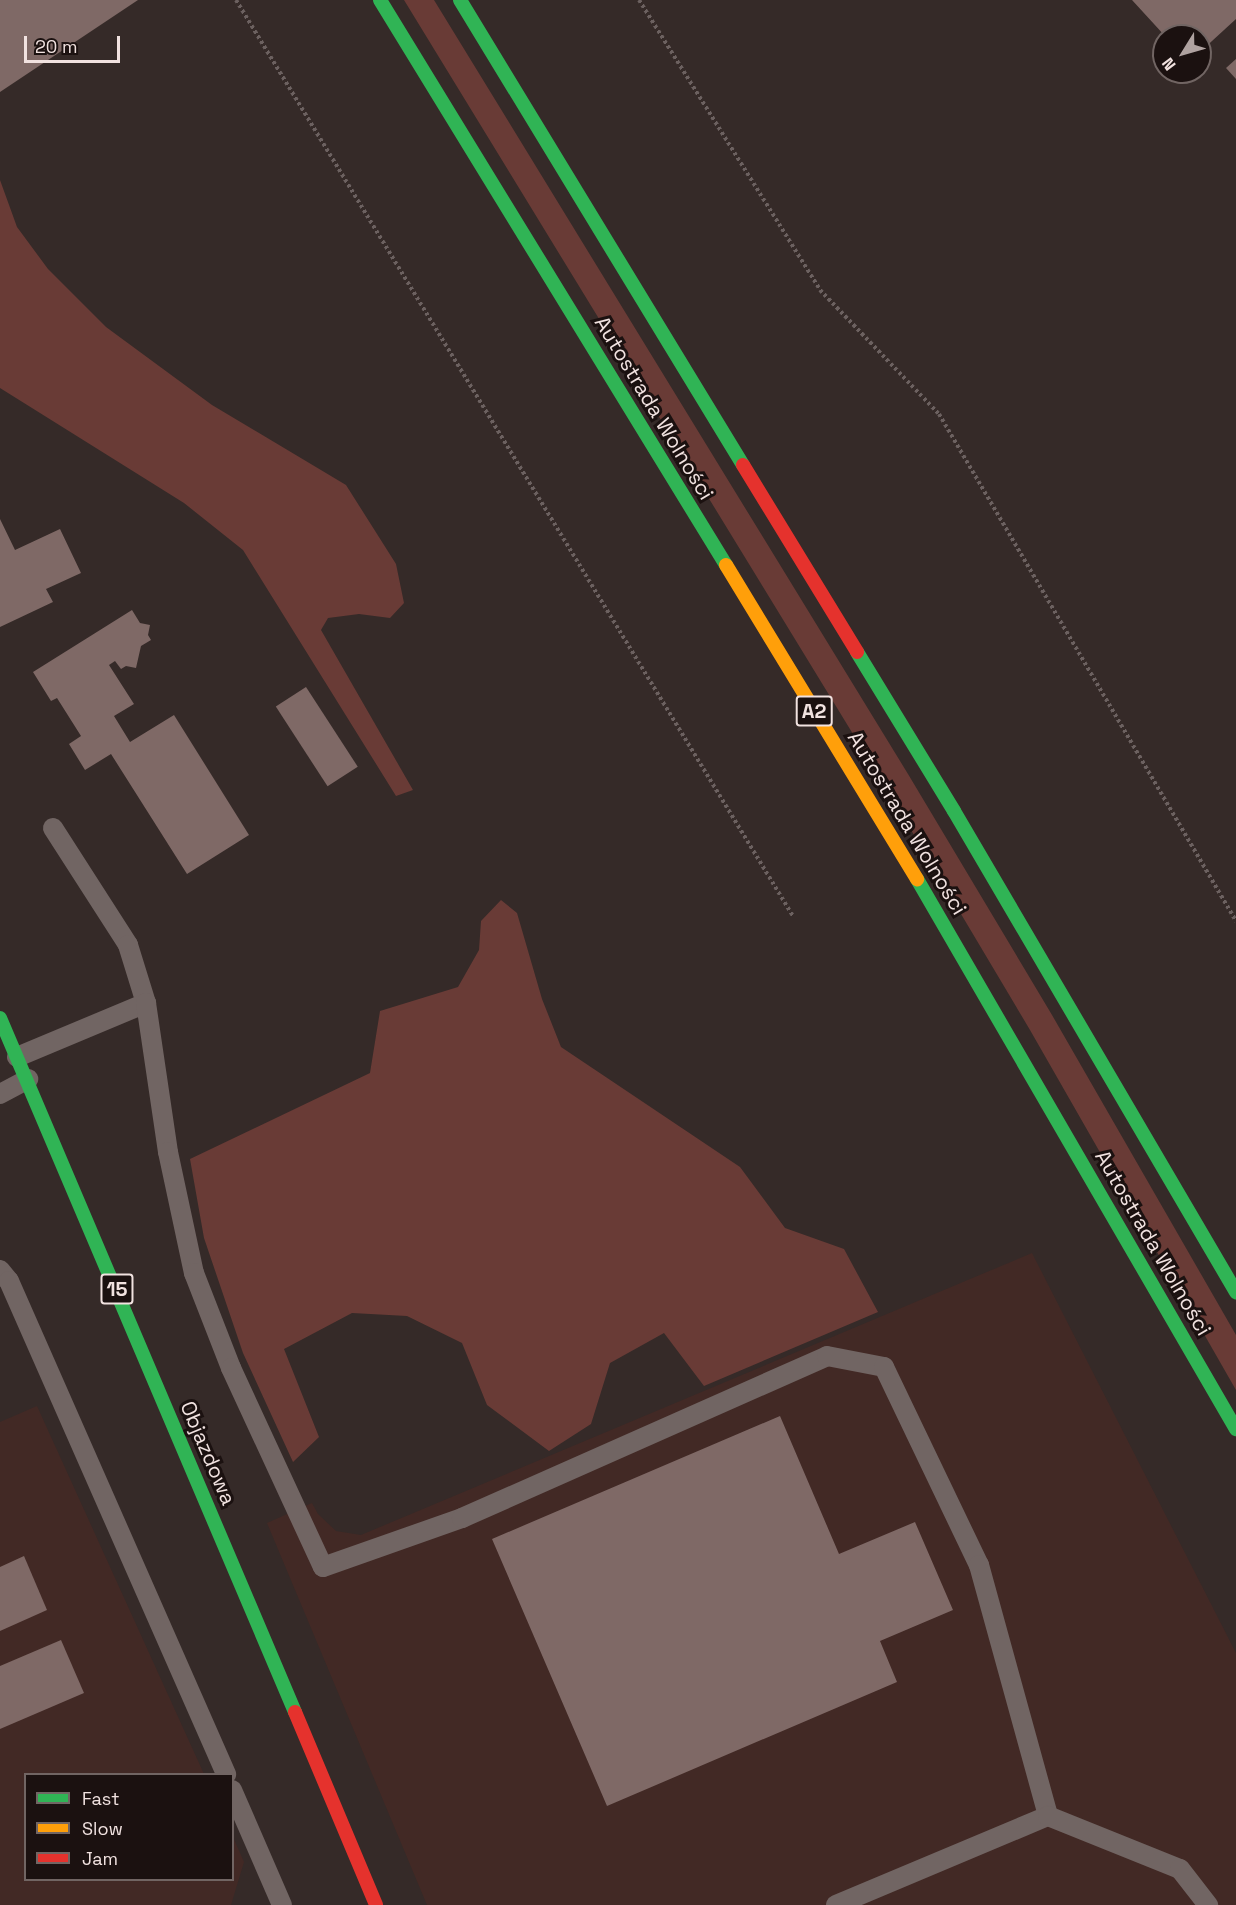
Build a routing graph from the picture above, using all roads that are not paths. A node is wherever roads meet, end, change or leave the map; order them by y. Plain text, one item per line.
1 (380, 0) edge
2 (460, 0) edge
3 (53, 828) dead end
4 (146, 1003) junction
5 (0, 1018) edge
6 (17, 1057) junction
7 (28, 1079) junction
8 (0, 1094) edge
9 (0, 1270) edge
10 (1236, 1292) edge
11 (1236, 1429) edge
12 (226, 1773) edge
13 (234, 1795) edge
14 (1048, 1816) junction
15 (282, 1905) edge
16 (376, 1905) edge
17 (836, 1905) edge
18 (1208, 1905) edge

1 - 11 main road, Autostrada Wolności / A2
2 - 10 main road
3 - 4 lane
4 - 6 lane
4 - 14 lane
5 - 6 main road, Objazdowa / 15
6 - 7 main road, Objazdowa / 15
7 - 8 lane
7 - 16 main road, Objazdowa / 15
9 - 12 lane
13 - 15 lane
14 - 17 lane
14 - 18 lane

